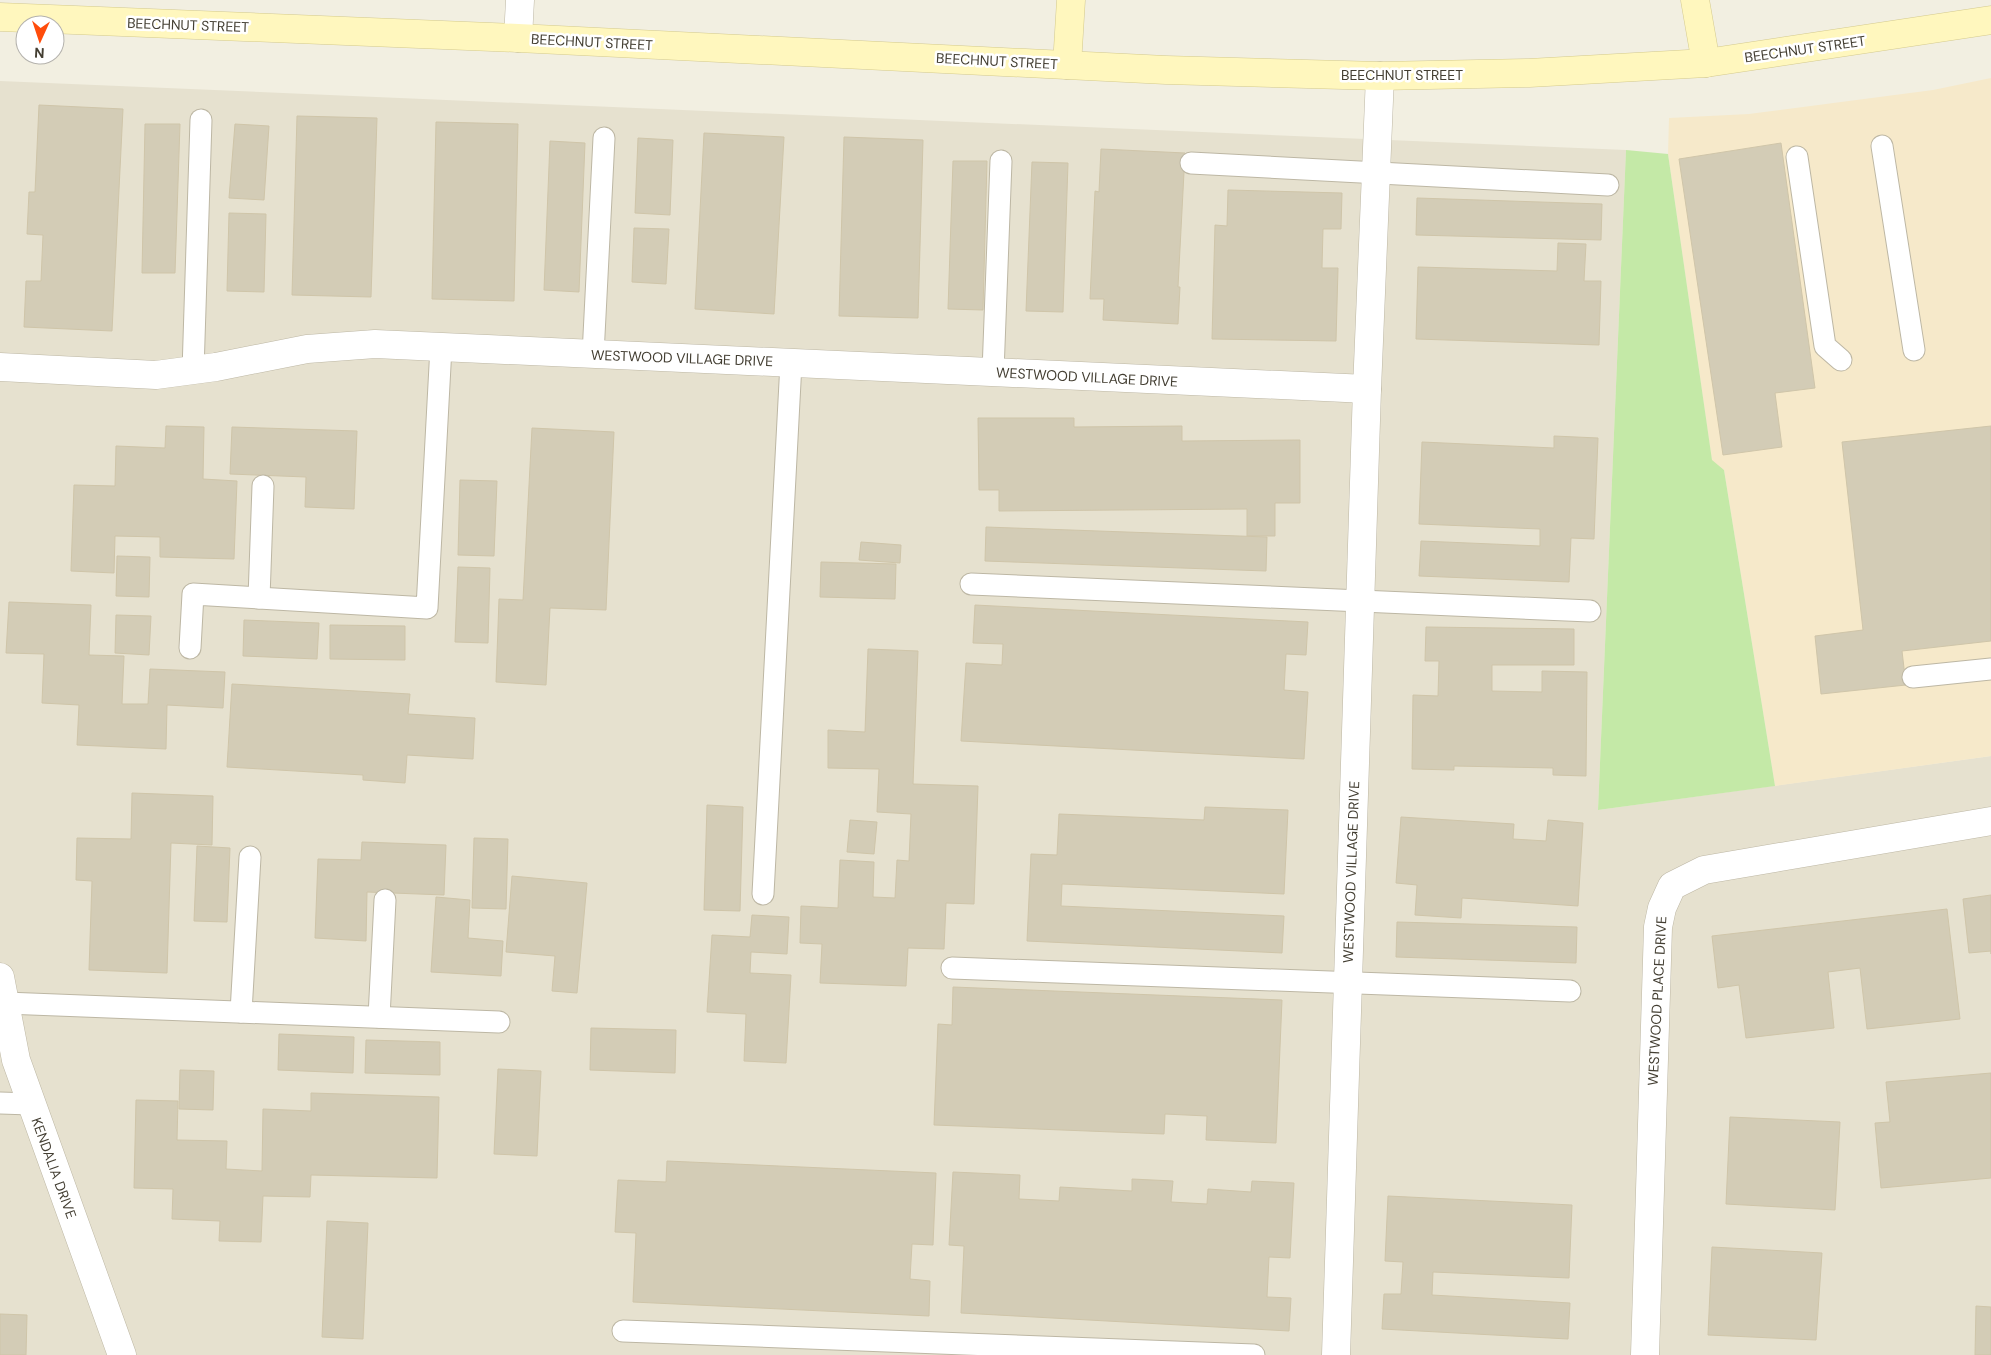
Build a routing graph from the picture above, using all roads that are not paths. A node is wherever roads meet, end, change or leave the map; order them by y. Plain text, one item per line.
1 (520, 0) edge
2 (1071, 0) edge
3 (1695, 0) edge
4 (0, 17) edge
5 (1991, 20) edge
6 (518, 38) junction
7 (1706, 63) junction
8 (1067, 64) junction
9 (1380, 76) junction
10 (201, 120) dead end
11 (604, 138) dead end
12 (1882, 146) dead end
13 (1797, 156) dead end
14 (1001, 161) dead end
15 (1191, 163) dead end
16 (1376, 173) junction
17 (1608, 185) dead end
18 (441, 347) junction
19 (1914, 350) dead end
20 (593, 355) junction
21 (1841, 360) dead end
22 (791, 363) junction
23 (0, 367) edge
24 (193, 371) junction
25 (993, 372) junction
26 (1367, 389) junction
27 (263, 486) dead end
28 (971, 584) dead end
29 (259, 598) junction
30 (1360, 601) junction
31 (1590, 611) dead end
32 (190, 648) dead end
33 (1991, 669) edge
34 (1913, 677) dead end
35 (1991, 821) edge
36 (250, 857) dead end
37 (763, 894) dead end
38 (385, 900) dead end
39 (952, 968) dead end
40 (1348, 983) junction
41 (2, 990) edge
42 (1570, 992) dead end
43 (241, 1012) junction
44 (379, 1017) junction
45 (498, 1022) dead end
46 (0, 1102) edge
47 (32, 1104) junction
48 (623, 1331) dead end
49 (762, 1346) edge
50 (122, 1355) edge
51 (1254, 1355) edge
52 (1336, 1355) edge
53 (1645, 1355) edge

1 - 6 street
2 - 8 main road
3 - 7 main road
4 - 6 main road, BEECHNUT STREET
5 - 7 main road, BEECHNUT STREET
6 - 8 main road, BEECHNUT STREET
7 - 9 main road, BEECHNUT STREET
8 - 9 main road, BEECHNUT STREET
9 - 16 street, WESTWOOD VILLAGE DRIVE
10 - 24 lane
11 - 20 lane
12 - 19 lane
13 - 21 lane
14 - 25 lane
15 - 16 lane
16 - 17 lane
16 - 26 street, WESTWOOD VILLAGE DRIVE
18 - 20 street, WESTWOOD VILLAGE DRIVE
18 - 24 street, WESTWOOD VILLAGE DRIVE
18 - 29 lane
20 - 22 street, WESTWOOD VILLAGE DRIVE
22 - 25 street, WESTWOOD VILLAGE DRIVE
22 - 37 lane
23 - 24 street, WESTWOOD VILLAGE DRIVE
25 - 26 street, WESTWOOD VILLAGE DRIVE
26 - 30 street, WESTWOOD VILLAGE DRIVE
27 - 29 lane
28 - 30 lane
29 - 32 lane
30 - 31 lane
30 - 40 street, WESTWOOD VILLAGE DRIVE
33 - 34 lane
35 - 53 street, WESTWOOD PLACE DRIVE
36 - 43 lane
38 - 44 lane
39 - 40 lane
40 - 42 lane
40 - 52 street, WESTWOOD VILLAGE DRIVE
41 - 43 lane
41 - 47 street, KENDALIA DRIVE
43 - 44 lane
44 - 45 lane
46 - 47 lane
47 - 50 street, KENDALIA DRIVE
48 - 49 lane
49 - 51 lane

